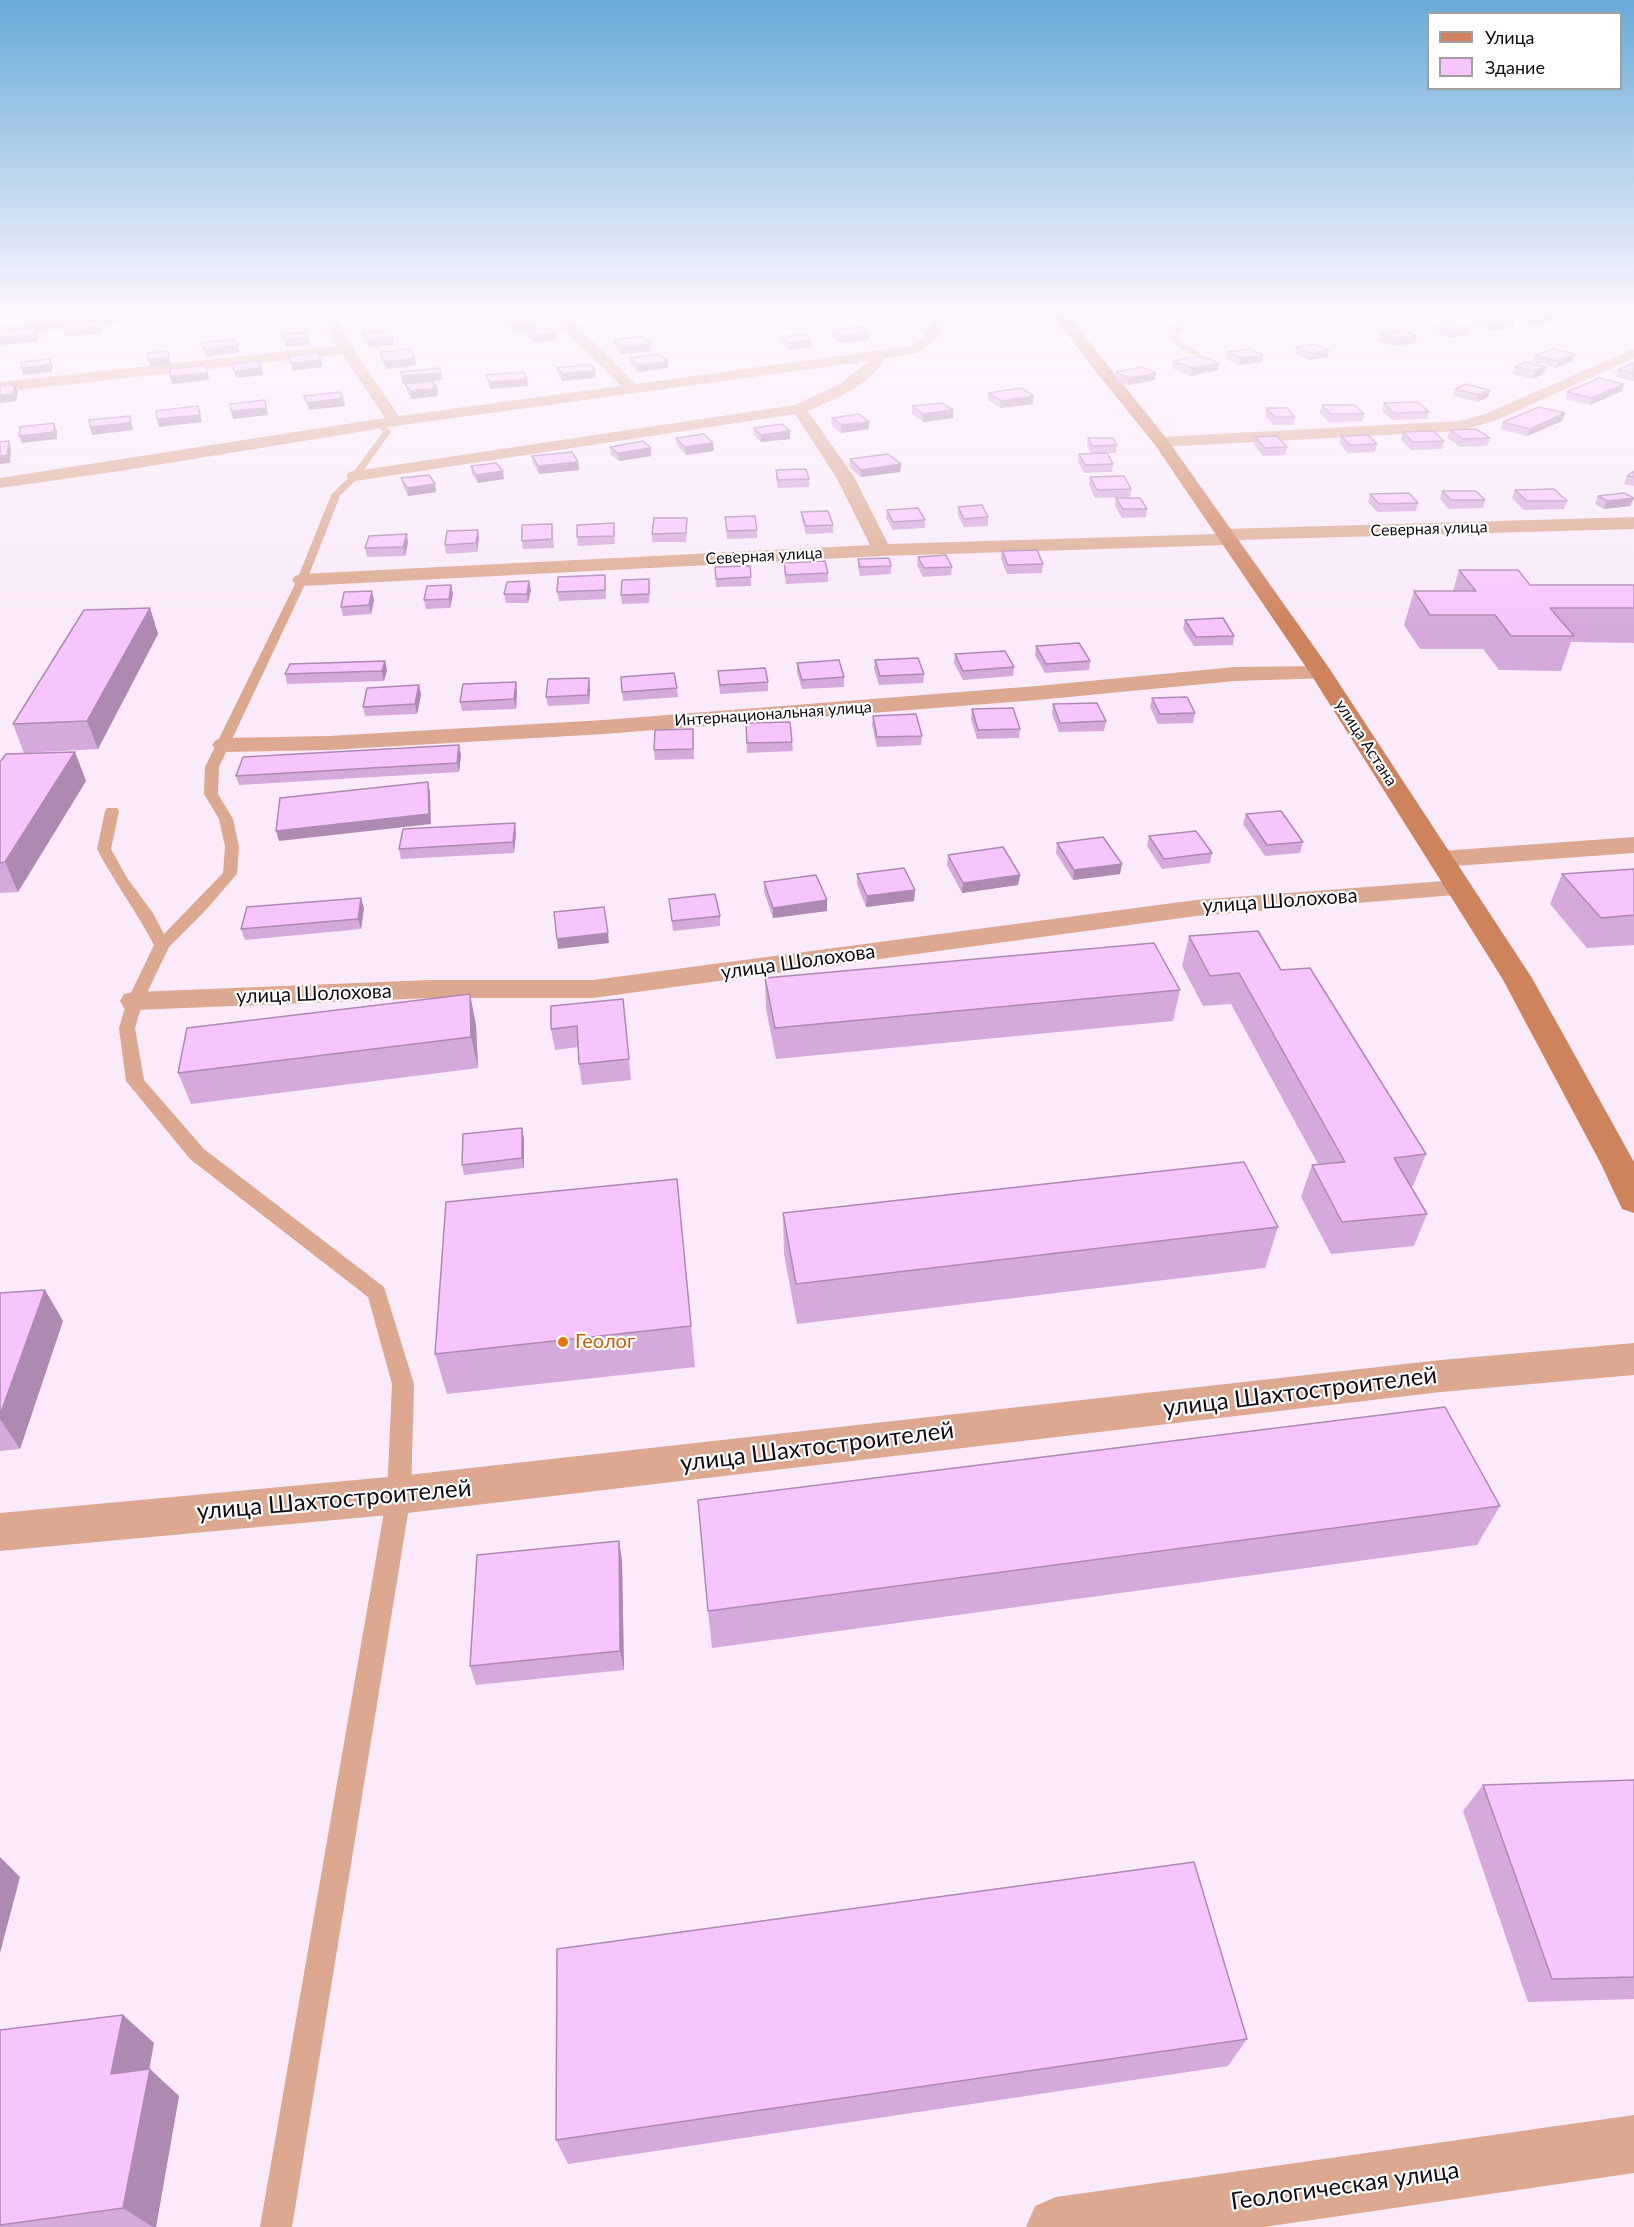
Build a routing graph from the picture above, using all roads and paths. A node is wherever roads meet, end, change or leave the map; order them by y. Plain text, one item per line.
1 (385, 416) edge
2 (433, 416) edge
3 (753, 416) edge
4 (804, 416) edge
5 (1139, 416) edge
6 (1493, 416) edge
7 (388, 422) junction
8 (1161, 442) junction
9 (355, 476) junction
10 (0, 483) edge
11 (1634, 523) edge
12 (1226, 537) junction
13 (882, 549) junction
14 (302, 579) junction
15 (1321, 673) junction
16 (224, 745) junction
17 (111, 812) dead end
18 (1634, 845) edge
19 (1441, 860) junction
20 (1458, 888) junction
21 (162, 945) junction
22 (135, 1000) junction
23 (1634, 1200) edge
24 (1634, 1359) edge
25 (399, 1496) junction
26 (0, 1532) edge
27 (1634, 2144) edge
28 (276, 2227) edge
29 (1056, 2227) edge

1 - 7 street
2 - 7 street
3 - 9 street
4 - 13 street
5 - 8 street, улица Астана
6 - 8 street
7 - 9 lane
7 - 10 street
8 - 12 street, улица Астана
9 - 14 lane
11 - 12 street, Северная улица
12 - 13 street, Северная улица
12 - 15 street, улица Астана
13 - 14 street, Северная улица
14 - 16 lane
15 - 16 street, Интернациональная улица
15 - 19 street, улица Астана
16 - 21 lane
17 - 21 lane
18 - 19 street
19 - 20 street, улица Астана
20 - 22 street, улица Шолохова
20 - 23 street, улица Астана
21 - 22 lane
22 - 25 lane
24 - 25 street, улица Шахтостроителей
25 - 26 street, улица Шахтостроителей
25 - 28 lane
27 - 29 street, Геологическая улица

